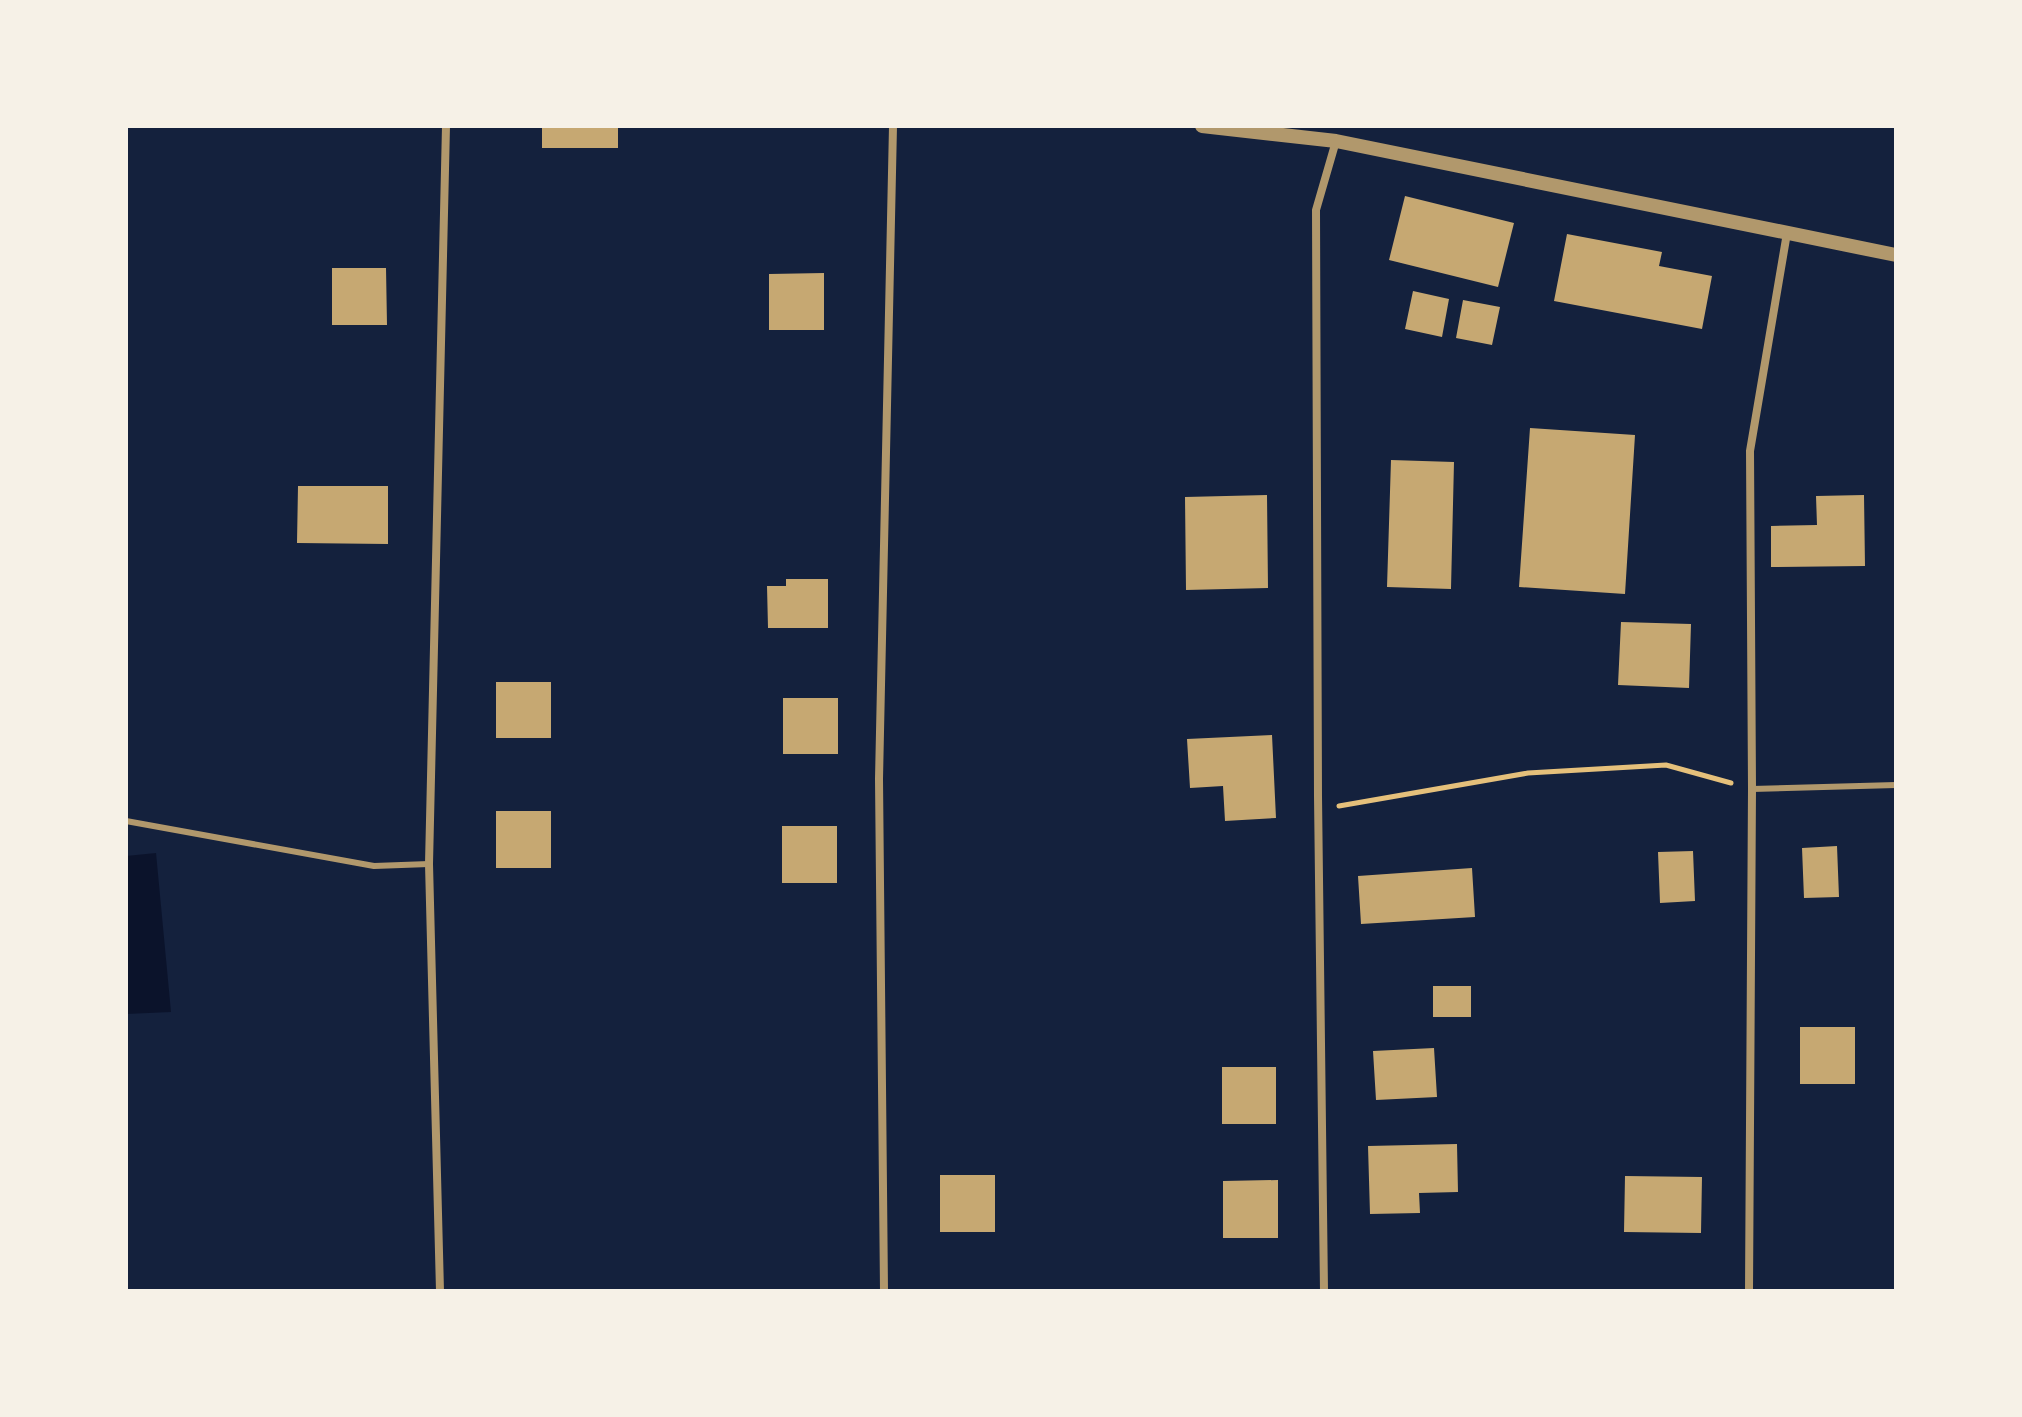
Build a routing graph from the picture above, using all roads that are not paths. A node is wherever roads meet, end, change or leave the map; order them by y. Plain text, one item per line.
1 (446, 126) edge
2 (893, 126) edge
3 (1202, 126) edge
4 (1336, 141) junction
5 (1787, 233) junction
6 (1896, 255) edge
7 (1896, 785) edge
8 (1752, 789) junction
9 (126, 821) edge
10 (429, 864) junction
11 (440, 1291) edge
12 (884, 1291) edge
13 (1324, 1291) edge
14 (1749, 1291) edge

1 - 10 street
2 - 12 street
3 - 4 street
4 - 5 street
4 - 13 street
5 - 6 street
5 - 8 street
7 - 8 lane
8 - 14 street
9 - 10 lane
10 - 11 street

